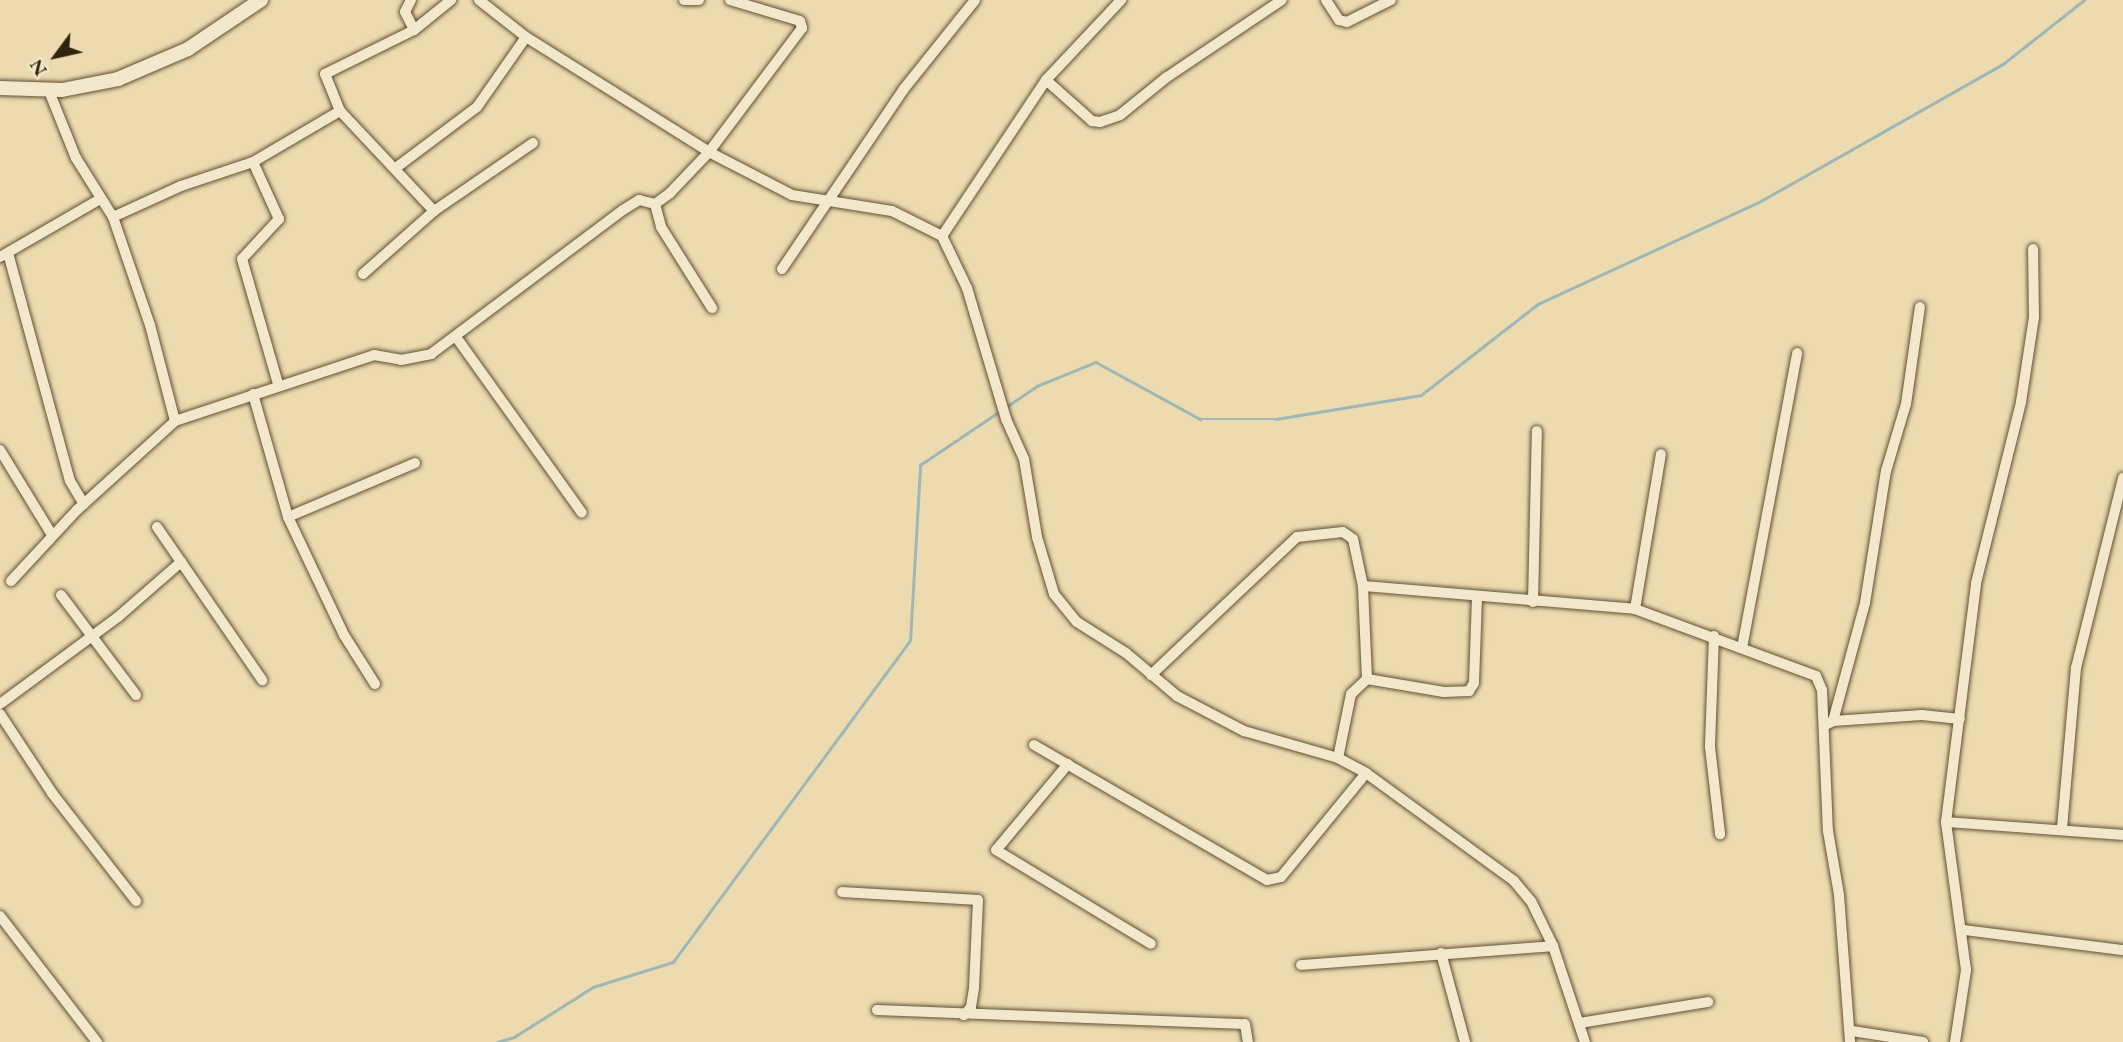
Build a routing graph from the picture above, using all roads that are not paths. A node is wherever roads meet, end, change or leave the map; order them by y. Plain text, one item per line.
1 (261, 0) edge
2 (411, 0) edge
3 (451, 0) edge
4 (479, 0) edge
5 (684, 0) edge
6 (699, 0) edge
7 (730, 0) edge
8 (975, 0) edge
9 (1121, 0) edge
10 (1282, 0) edge
11 (1326, 0) edge
12 (1391, 0) edge
13 (414, 30) junction
14 (526, 37) junction
15 (1046, 80) junction
16 (0, 88) edge
17 (49, 91) junction
18 (340, 111) junction
19 (533, 143) dead end
20 (709, 152) junction
21 (253, 162) junction
22 (397, 167) junction
23 (100, 199) junction
24 (825, 201) junction
25 (655, 204) junction
26 (435, 211) junction
27 (113, 217) junction
28 (942, 236) junction
29 (2033, 249) dead end
30 (4, 255) edge
31 (782, 269) dead end
32 (363, 274) dead end
33 (1920, 307) dead end
34 (712, 308) dead end
35 (456, 337) junction
36 (1797, 353) dead end
37 (278, 384) junction
38 (253, 394) junction
39 (175, 421) junction
40 (1537, 431) dead end
41 (0, 450) edge
42 (1661, 454) dead end
43 (415, 463) dead end
44 (2123, 478) edge
45 (83, 504) junction
46 (582, 513) dead end
47 (288, 517) junction
48 (157, 527) dead end
49 (52, 535) junction
50 (181, 562) junction
51 (11, 581) dead end
52 (1363, 586) junction
53 (61, 595) dead end
54 (1477, 596) junction
55 (1533, 602) junction
56 (1635, 609) junction
57 (92, 633) junction
58 (1714, 636) junction
59 (1742, 648) junction
60 (1151, 675) junction
61 (1367, 679) junction
62 (262, 680) dead end
63 (375, 684) dead end
64 (136, 695) dead end
65 (0, 704) edge
66 (0, 714) edge
67 (1960, 719) junction
68 (1829, 724) junction
69 (1034, 745) dead end
70 (1338, 758) junction
71 (1068, 764) junction
72 (1366, 773) junction
73 (1946, 822) junction
74 (2062, 828) junction
75 (1720, 834) dead end
76 (2123, 835) edge
77 (842, 892) dead end
78 (136, 901) dead end
79 (0, 916) edge
80 (1964, 930) junction
81 (1151, 944) dead end
82 (1553, 946) junction
83 (2123, 950) edge
84 (1441, 953) junction
85 (1301, 965) dead end
86 (1707, 1002) dead end
87 (877, 1010) dead end
88 (964, 1015) junction
89 (1580, 1023) junction
90 (1851, 1037) edge
91 (97, 1042) edge
92 (1248, 1042) edge
93 (1465, 1042) edge
94 (1585, 1042) edge
95 (1923, 1042) edge
96 (1955, 1042) edge

1 - 17 street
2 - 13 street
3 - 13 street
4 - 14 street
5 - 6 street
7 - 20 street
8 - 24 street
9 - 15 street
10 - 15 street
11 - 12 street
13 - 18 street
14 - 20 street
14 - 22 street
15 - 28 street
16 - 17 street
17 - 23 street
18 - 21 street
18 - 22 street
19 - 26 street
20 - 24 street
20 - 25 street
21 - 27 street
21 - 37 street
22 - 26 street
23 - 27 street
23 - 30 street
24 - 28 street
24 - 31 street
25 - 34 street
25 - 35 street
26 - 32 street
27 - 39 street
28 - 60 street
29 - 67 street
30 - 45 street
33 - 68 street
35 - 37 street
35 - 46 street
36 - 59 street
37 - 38 street
38 - 39 street
38 - 47 street
39 - 45 street
40 - 55 street
41 - 49 street
42 - 56 street
43 - 47 street
44 - 74 street
45 - 49 street
47 - 63 street
48 - 50 street
49 - 51 street
50 - 57 street
50 - 62 street
52 - 54 street
52 - 60 street
52 - 61 street
53 - 57 street
54 - 55 street
54 - 61 street
55 - 56 street
56 - 58 street
57 - 64 street
57 - 65 street
58 - 59 street
58 - 75 street
59 - 68 street
60 - 70 street
61 - 70 street
66 - 78 street
67 - 68 street
67 - 73 street
68 - 90 street
69 - 71 street
70 - 72 street
71 - 72 street
71 - 81 street
72 - 82 street
73 - 74 street
73 - 80 street
74 - 76 street
77 - 88 street
79 - 91 street
80 - 83 street
80 - 96 street
82 - 84 street
82 - 89 street
84 - 85 street
84 - 93 street
86 - 89 street
87 - 88 street
88 - 92 street
89 - 94 street
90 - 95 street

